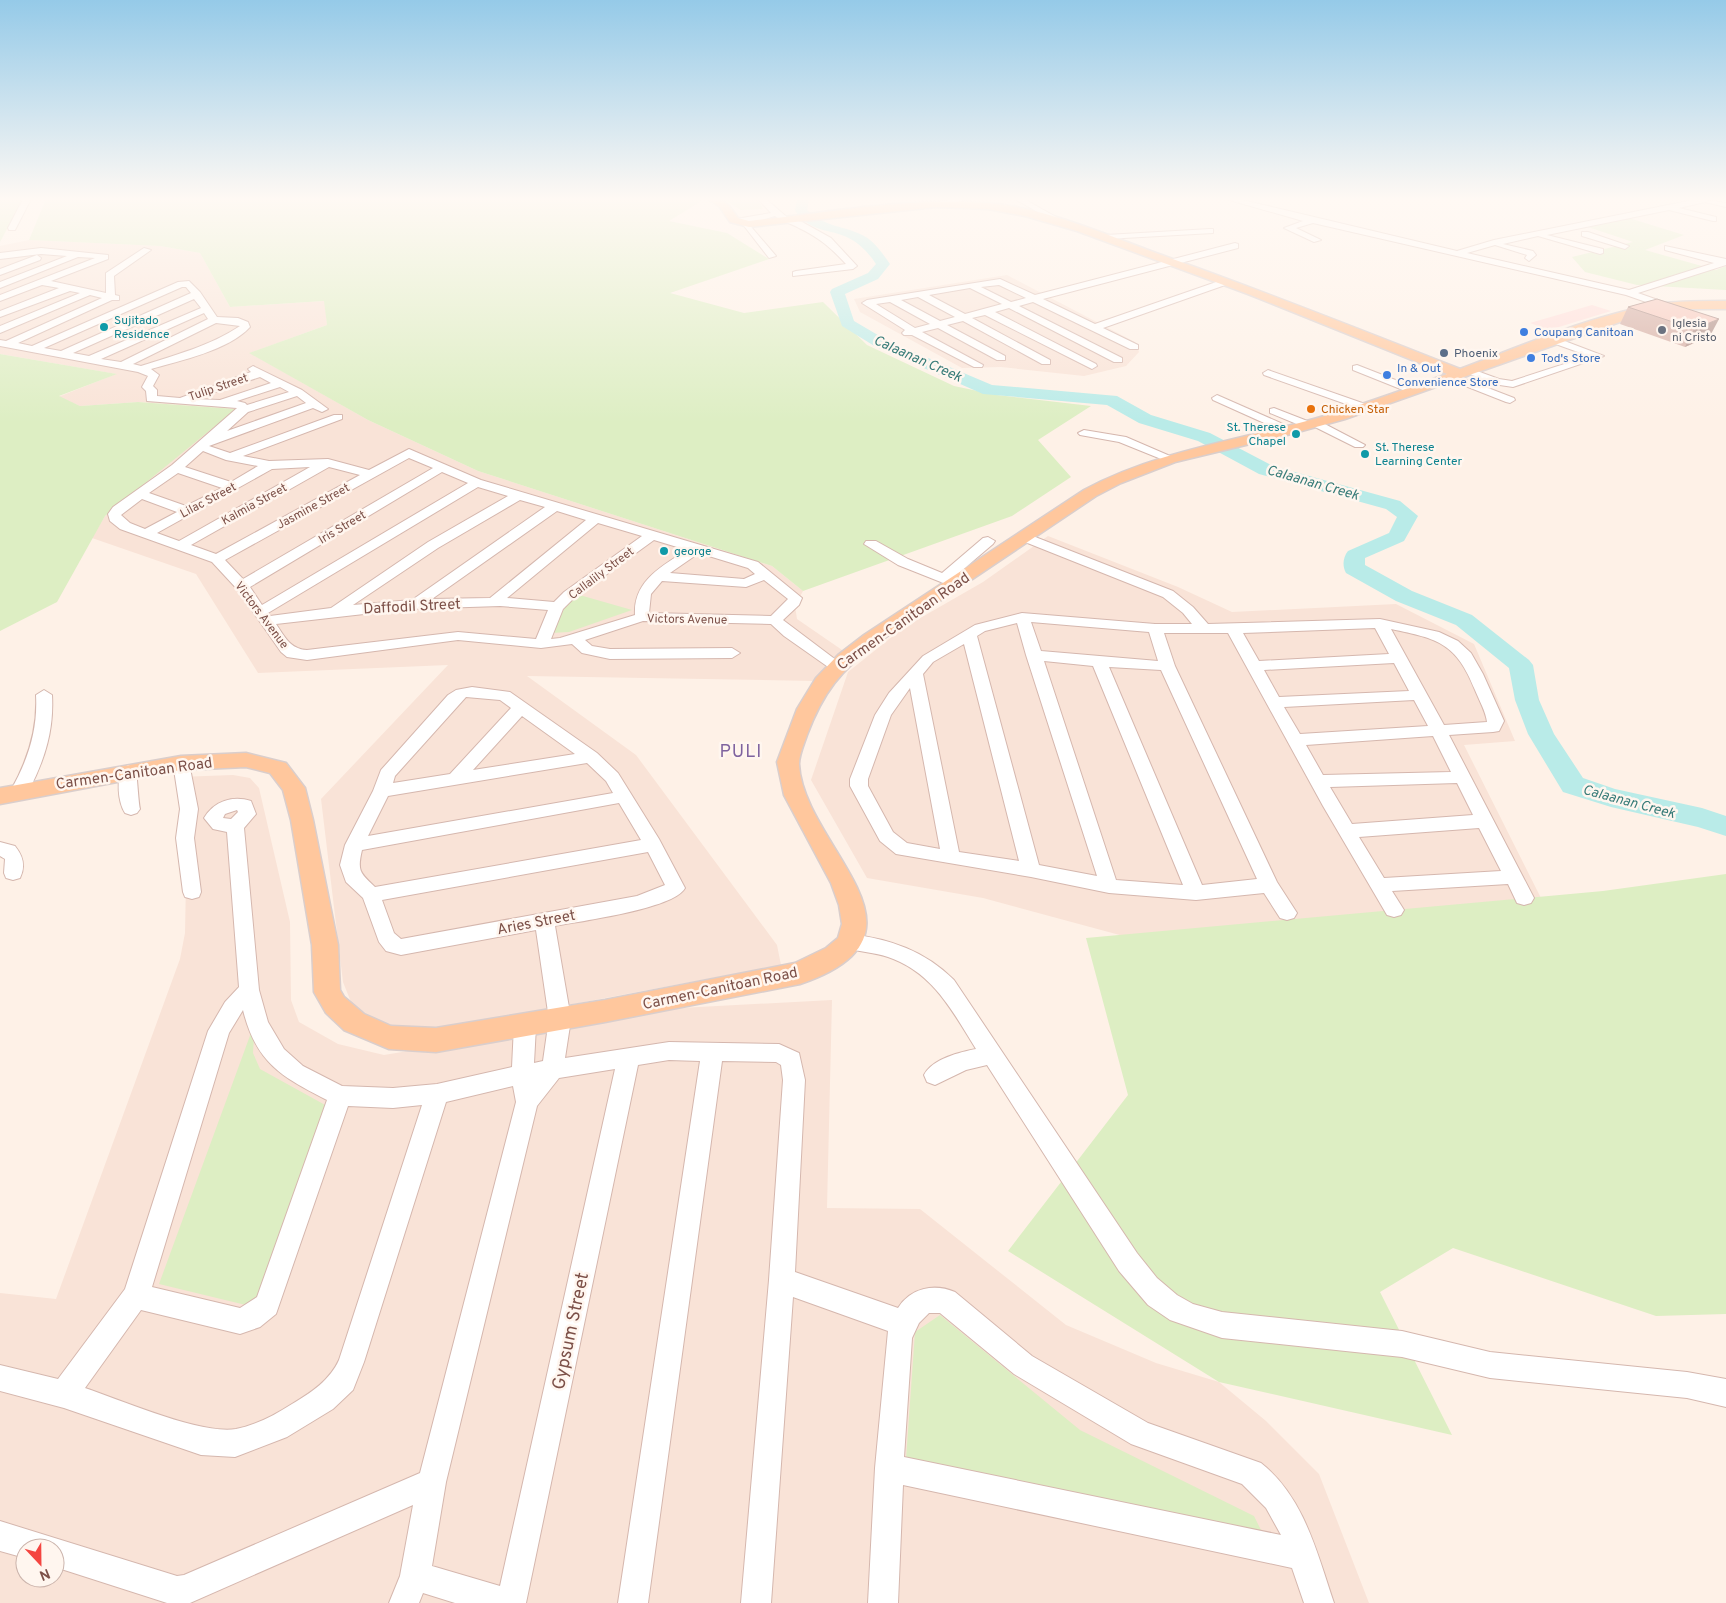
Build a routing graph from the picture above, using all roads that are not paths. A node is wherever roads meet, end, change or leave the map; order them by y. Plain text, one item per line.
1 (29, 274) edge
2 (63, 274) edge
3 (111, 274) edge
4 (1126, 274) edge
5 (1203, 274) edge
6 (1544, 274) edge
7 (1688, 274) edge
8 (42, 282) junction
9 (1225, 282) junction
10 (0, 285) edge
11 (970, 285) junction
12 (69, 288) junction
13 (90, 292) junction
14 (1629, 293) junction
15 (198, 294) junction
16 (920, 294) junction
17 (111, 297) junction
18 (0, 298) edge
19 (1035, 298) junction
20 (892, 299) junction
21 (141, 301) junction
22 (1011, 305) junction
23 (1726, 305) edge
24 (1669, 307) junction
25 (206, 309) junction
26 (987, 312) junction
27 (0, 314) edge
28 (963, 318) junction
29 (214, 320) junction
30 (938, 324) junction
31 (1093, 328) junction
32 (0, 330) edge
33 (909, 333) junction
34 (1554, 340) junction
35 (3, 344) edge
36 (1134, 347) dead end
37 (34, 349) junction
38 (62, 354) junction
39 (1001, 358) dead end
40 (92, 359) junction
41 (1118, 360) dead end
42 (1046, 362) dead end
43 (123, 365) junction
44 (978, 365) dead end
45 (1092, 366) dead end
46 (1357, 368) dead end
47 (140, 370) junction
48 (1268, 373) dead end
49 (1458, 373) junction
50 (280, 383) junction
51 (1412, 390) junction
52 (298, 392) junction
53 (1218, 398) dead end
54 (1510, 400) dead end
55 (175, 401) junction
56 (221, 404) junction
57 (314, 404) junction
58 (1259, 404) dead end
59 (1364, 407) junction
60 (244, 410) junction
61 (1312, 424) junction
62 (1288, 430) junction
63 (1084, 433) dead end
64 (206, 444) junction
65 (1359, 445) dead end
66 (230, 457) junction
67 (1171, 458) junction
68 (328, 463) junction
69 (269, 464) junction
70 (176, 468) junction
71 (441, 468) junction
72 (370, 474) junction
73 (477, 483) junction
74 (232, 487) junction
75 (140, 494) junction
76 (518, 496) junction
77 (555, 506) junction
78 (187, 511) junction
79 (596, 518) junction
80 (145, 534) junction
81 (653, 534) junction
82 (1025, 537) junction
83 (988, 541) dead end
84 (870, 544) dead end
85 (181, 545) junction
86 (698, 548) junction
87 (217, 559) junction
88 (766, 574) junction
89 (657, 576) junction
90 (949, 581) junction
91 (242, 586) junction
92 (494, 602) junction
93 (1177, 602) junction
94 (413, 606) junction
95 (557, 607) junction
96 (335, 610) junction
97 (264, 617) junction
98 (642, 617) junction
99 (1022, 617) junction
100 (775, 620) junction
101 (1380, 623) junction
102 (1155, 628) junction
103 (1173, 628) junction
104 (1233, 629) junction
105 (1205, 630) junction
106 (969, 634) junction
107 (576, 638) junction
108 (540, 644) junction
109 (732, 654) dead end
110 (1034, 655) junction
111 (1400, 658) junction
112 (1099, 662) junction
113 (836, 666) junction
114 (1167, 666) junction
115 (1253, 666) junction
116 (915, 672) junction
117 (44, 695) dead end
118 (1420, 695) junction
119 (1274, 702) junction
120 (521, 708) junction
121 (1439, 731) junction
122 (1295, 740) junction
123 (591, 757) junction
124 (181, 764) junction
125 (128, 771) junction
126 (456, 778) junction
127 (1463, 778) junction
128 (1319, 781) junction
129 (382, 792) junction
130 (10, 793) edge
131 (622, 797) junction
132 (131, 809) dead end
133 (1484, 821) junction
134 (235, 826) dead end
135 (1348, 831) junction
136 (653, 844) junction
137 (354, 845) junction
138 (0, 849) edge
139 (951, 857) junction
140 (1031, 870) junction
141 (13, 873) dead end
142 (1512, 877) junction
143 (1378, 884) junction
144 (1269, 885) junction
145 (1108, 886) junction
146 (192, 892) dead end
147 (1196, 893) junction
148 (370, 896) junction
149 (1524, 898) dead end
150 (1394, 910) dead end
151 (1287, 914) dead end
152 (544, 921) junction
153 (850, 942) junction
154 (249, 990) junction
155 (560, 1019) junction
156 (525, 1026) junction
157 (712, 1052) junction
158 (991, 1055) junction
159 (628, 1059) junction
160 (552, 1070) junction
161 (522, 1074) junction
162 (934, 1075) dead end
163 (437, 1094) junction
164 (340, 1096) junction
165 (527, 1102) junction
166 (782, 1280) junction
167 (136, 1296) junction
168 (903, 1323) junction
169 (0, 1378) edge
170 (1726, 1393) edge
171 (64, 1394) junction
172 (889, 1468) junction
173 (432, 1482) junction
174 (0, 1536) edge
175 (15, 1540) edge
176 (65, 1555) edge
177 (1303, 1555) junction
178 (415, 1576) junction
179 (404, 1603) edge
180 (506, 1603) edge
181 (511, 1603) edge
182 (633, 1603) edge
183 (756, 1603) edge
184 (883, 1603) edge
185 (1319, 1603) edge

1 - 10 street
2 - 8 street
3 - 17 street
4 - 19 street
5 - 9 main road
6 - 14 street
7 - 14 street
8 - 12 street
8 - 18 street
9 - 31 street
9 - 49 main road
11 - 16 street
11 - 19 street
11 - 22 street
12 - 13 street
12 - 27 street
13 - 17 street
13 - 32 street
14 - 24 street
15 - 21 street
15 - 25 street
15 - 38 street
16 - 20 street
16 - 28 street
17 - 21 street
17 - 35 street
19 - 22 street
19 - 31 street
20 - 30 street
20 - 33 street
21 - 37 street
22 - 26 street
22 - 41 street
23 - 24 main road, Carmen-Canitoan Road
24 - 34 main road, Carmen-Canitoan Road
25 - 29 street
25 - 40 street
26 - 28 street
26 - 45 street
28 - 30 street
28 - 42 street
29 - 43 street
29 - 47 street
30 - 33 street
30 - 39 street
31 - 36 street
33 - 44 street
34 - 49 main road, Carmen-Canitoan Road
34 - 49 street
35 - 37 street
37 - 38 street
38 - 40 street
40 - 43 street
43 - 47 street
46 - 51 street
47 - 55 street
48 - 59 street
49 - 51 main road, Carmen-Canitoan Road
49 - 54 street
50 - 52 street
50 - 55 street, Tulip Street
50 - 56 street
51 - 59 main road, Carmen-Canitoan Road
52 - 57 street
52 - 60 street, Victors Avenue
53 - 62 street
55 - 56 street
56 - 60 street
57 - 64 street
57 - 66 street
58 - 61 street
59 - 61 main road, Carmen-Canitoan Road
60 - 64 street, Victors Avenue
61 - 62 main road, Carmen-Canitoan Road
61 - 65 street
62 - 67 main road, Carmen-Canitoan Road
63 - 67 street
64 - 66 street
64 - 70 street, Victors Avenue
66 - 69 street
67 - 82 main road, Carmen-Canitoan Road
68 - 69 street
68 - 72 street
68 - 85 street, Kalmia Street
69 - 74 street, Lilac Street
70 - 74 street
70 - 75 street, Victors Avenue
71 - 72 street, Jasmine Street
71 - 73 street
71 - 91 street, Iris Street
72 - 87 street, Jasmine Street
73 - 76 street
73 - 97 street
74 - 78 street, Lilac Street
75 - 78 street
75 - 80 street, Victors Avenue
76 - 77 street
76 - 96 street
77 - 79 street
77 - 94 street
78 - 80 street, Lilac Street
79 - 81 street
79 - 92 street
80 - 85 street, Victors Avenue
81 - 86 street
81 - 95 street, Callalily Street
82 - 90 main road, Carmen-Canitoan Road
82 - 93 street
83 - 90 street
84 - 90 street
85 - 87 street, Victors Avenue
86 - 88 street
86 - 89 street
87 - 91 street, Victors Avenue
88 - 89 street
88 - 100 street
89 - 98 street
90 - 113 main road, Carmen-Canitoan Road
91 - 97 street, Victors Avenue
92 - 94 street, Daffodil Street
92 - 95 street, Daffodil Street
93 - 103 street
93 - 105 street
94 - 96 street, Daffodil Street
95 - 108 street, Callalily Street
96 - 97 street, Daffodil Street
97 - 108 street, Victors Avenue
98 - 100 street, Victors Avenue
98 - 107 street, Victors Avenue
99 - 102 street
99 - 106 street
99 - 110 street
100 - 113 street
101 - 104 street
101 - 111 street
101 - 121 street
102 - 103 street
102 - 114 street
103 - 105 street
104 - 105 street
104 - 115 street
106 - 116 street
106 - 140 street
107 - 108 street, Victors Avenue
107 - 109 street
110 - 112 street
110 - 145 street
111 - 115 street
111 - 118 street
112 - 114 street
112 - 147 street
113 - 153 main road, Carmen-Canitoan Road
114 - 144 street
115 - 119 street
116 - 139 street
116 - 139 street
117 - 130 street
118 - 119 street
118 - 121 street
119 - 122 street
120 - 123 street
120 - 126 street
120 - 129 street
121 - 122 street
121 - 127 street
122 - 128 street
123 - 126 street
123 - 131 street
124 - 125 main road, Carmen-Canitoan Road
124 - 146 street
124 - 156 main road, Carmen-Canitoan Road
125 - 130 main road, Carmen-Canitoan Road
125 - 132 street
126 - 129 street
127 - 128 street
127 - 133 street
128 - 135 street
129 - 137 street
131 - 136 street
131 - 137 street
133 - 135 street
133 - 142 street
134 - 154 street
135 - 143 street
136 - 148 street
136 - 152 street, Aries Street
137 - 148 street
138 - 141 street
139 - 140 street
140 - 145 street
142 - 143 street
142 - 149 street
143 - 150 street
144 - 147 street
144 - 151 street
145 - 147 street
148 - 152 street, Aries Street
152 - 155 street
153 - 155 main road, Carmen-Canitoan Road
153 - 158 street
154 - 164 street
154 - 167 street
155 - 156 main road, Carmen-Canitoan Road
155 - 160 street
156 - 161 street
157 - 159 street
157 - 166 street
157 - 182 street
158 - 162 street
158 - 170 street
159 - 160 street
159 - 181 street, Gypsum Street
160 - 161 street
160 - 165 street
161 - 163 street
161 - 165 street
163 - 164 street
163 - 171 street
164 - 167 street
165 - 173 street
166 - 168 street
166 - 183 street
167 - 171 street
168 - 172 street
168 - 177 street
169 - 171 street
172 - 177 street
172 - 184 street
173 - 176 street
173 - 178 street
174 - 175 street
177 - 185 street
178 - 179 street
178 - 180 street

